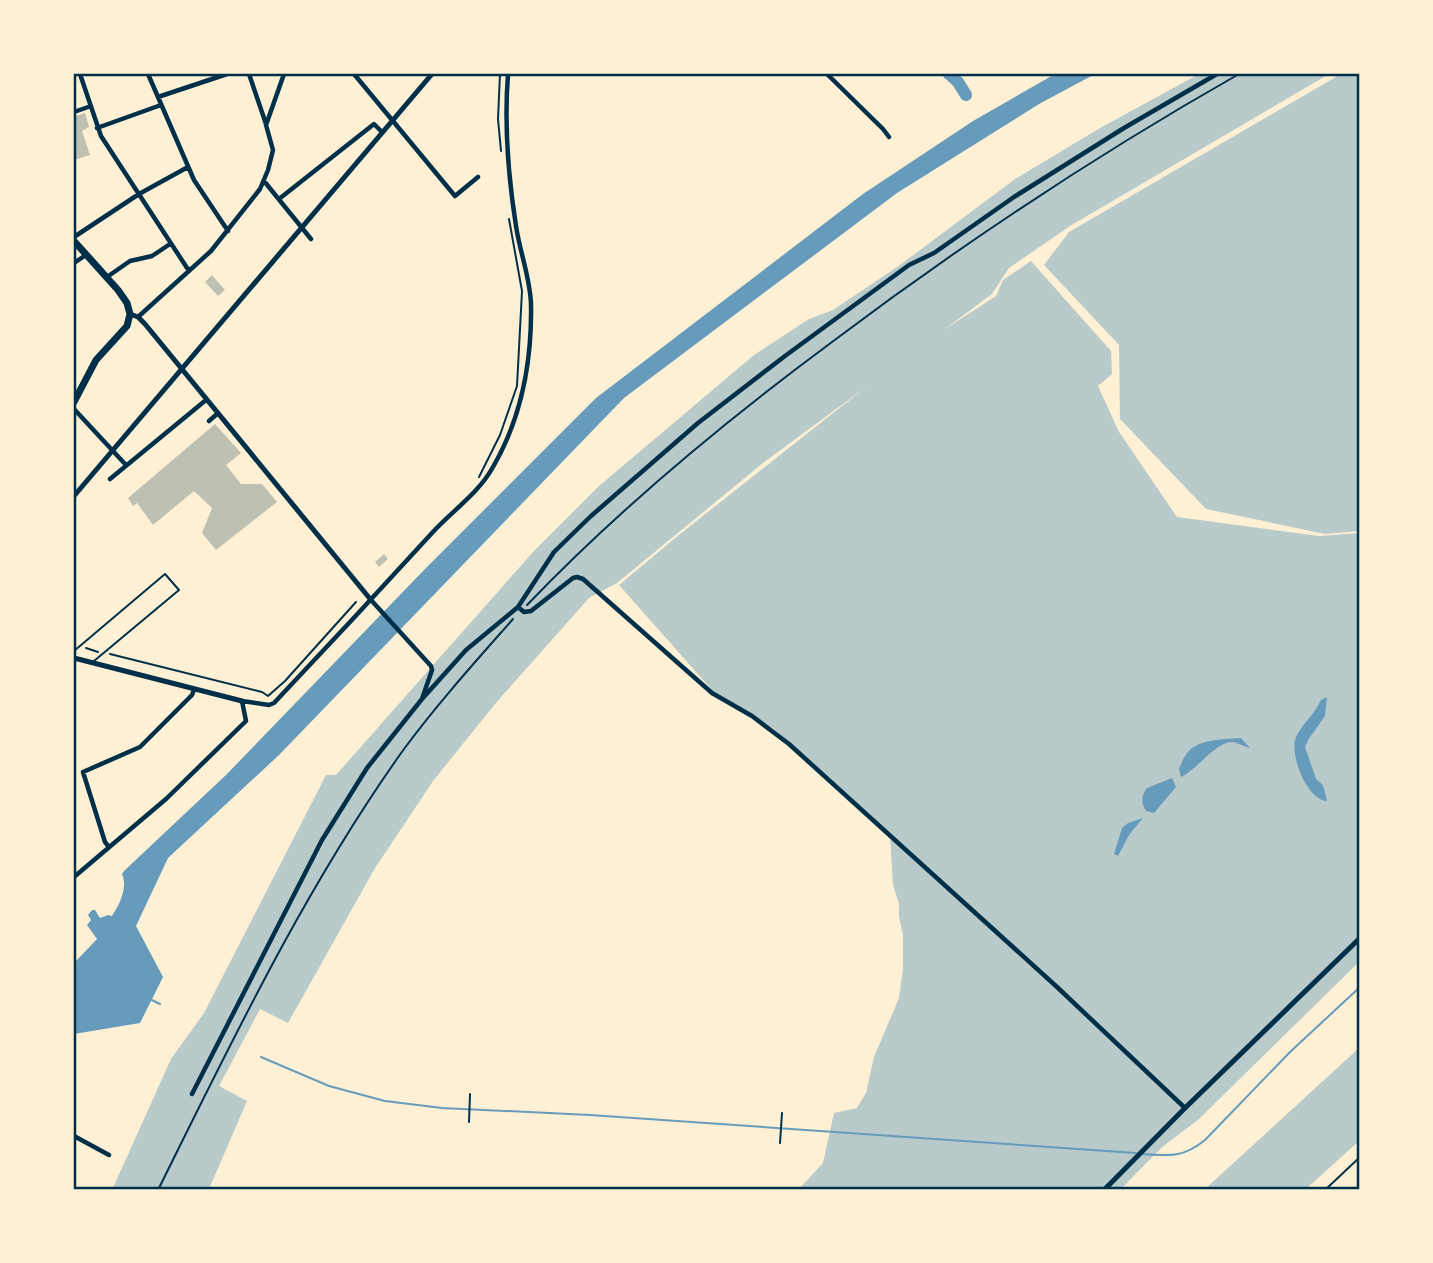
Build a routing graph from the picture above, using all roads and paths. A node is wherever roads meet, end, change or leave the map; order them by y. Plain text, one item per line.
1 (80, 74) edge
2 (148, 74) edge
3 (227, 74) edge
4 (249, 74) edge
5 (284, 74) edge
6 (354, 74) edge
7 (432, 74) edge
8 (500, 74) edge
9 (508, 74) edge
10 (827, 74) edge
11 (1217, 74) edge
12 (1239, 74) edge
13 (158, 97) junction
14 (161, 105) junction
15 (91, 106) junction
16 (74, 112) edge
17 (391, 120) junction
18 (266, 125) junction
19 (97, 128) junction
20 (382, 132) junction
21 (889, 137) dead end
22 (503, 158) dead end
23 (188, 167) junction
24 (478, 177) dead end
25 (264, 181) junction
26 (139, 194) junction
27 (279, 199) junction
28 (508, 218) dead end
29 (302, 228) junction
30 (228, 231) junction
31 (74, 239) edge
32 (311, 239) dead end
33 (170, 244) junction
34 (86, 255) junction
35 (74, 263) edge
36 (189, 271) junction
37 (106, 277) junction
38 (134, 316) junction
39 (181, 369) junction
40 (206, 400) junction
41 (74, 402) edge
42 (74, 409) edge
43 (217, 415) junction
44 (209, 421) dead end
45 (113, 450) junction
46 (126, 465) junction
47 (110, 479) dead end
48 (475, 484) dead end
49 (74, 496) edge
50 (372, 601) junction
51 (356, 602) dead end
52 (519, 609) junction
53 (80, 646) junction
54 (74, 651) edge
55 (103, 653) junction
56 (74, 657) edge
57 (93, 662) junction
58 (194, 690) junction
59 (422, 699) junction
60 (242, 701) junction
61 (109, 847) junction
62 (74, 877) edge
63 (1360, 938) edge
64 (192, 1094) dead end
65 (470, 1094) dead end
66 (1185, 1108) junction
67 (782, 1113) dead end
68 (469, 1122) dead end
69 (74, 1136) edge
70 (780, 1143) dead end
71 (109, 1155) dead end
72 (1360, 1157) edge
73 (158, 1189) edge
74 (1104, 1189) edge
75 (1325, 1189) edge

1 - 15 street
2 - 13 street
3 - 13 street
4 - 18 street
5 - 18 street
6 - 17 street
7 - 17 street
8 - 22 path
9 - 50 street
10 - 21 street
11 - 52 street
12 - 52 path
13 - 14 street
14 - 19 street
14 - 23 street
15 - 16 street
15 - 19 street
17 - 20 street
17 - 24 street
18 - 25 street
19 - 26 street
20 - 27 street
20 - 29 street
23 - 26 street
23 - 30 street
25 - 27 street
25 - 30 street
26 - 31 street
26 - 33 street
27 - 29 street
28 - 48 path
29 - 32 street
29 - 39 street
30 - 36 street
31 - 34 main road
33 - 36 street
33 - 37 street
34 - 35 street
34 - 37 main road
36 - 38 street
37 - 38 main road
38 - 39 street
38 - 41 main road
39 - 40 street
39 - 45 street
40 - 43 street
40 - 46 street
42 - 45 street
43 - 44 street
43 - 50 street
45 - 46 street
45 - 49 street
46 - 47 street
50 - 59 street
50 - 60 street
51 - 55 path
52 - 59 street
52 - 66 street
52 - 73 path
53 - 54 lane
53 - 55 path
53 - 55 lane
55 - 57 lane
56 - 57 street
57 - 58 street
58 - 60 street
58 - 61 street
59 - 64 street
60 - 61 street
61 - 62 street
63 - 66 street
65 - 68 path
66 - 74 street
67 - 70 path
69 - 71 street
72 - 75 lane

